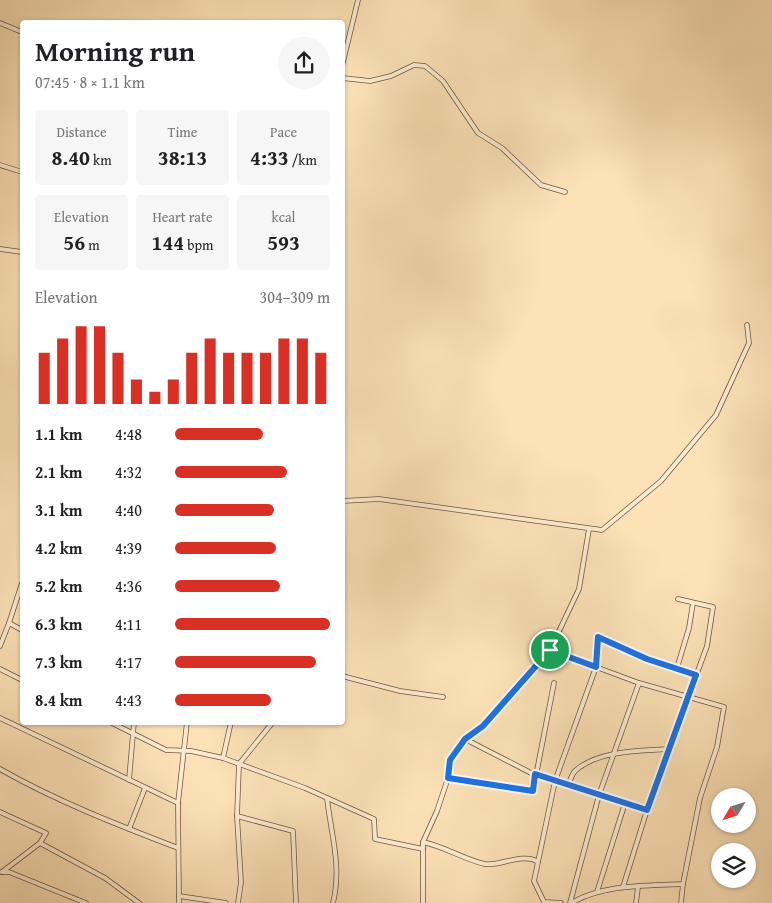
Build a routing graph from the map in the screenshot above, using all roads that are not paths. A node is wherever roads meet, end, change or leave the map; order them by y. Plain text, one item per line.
1 (358, 0) edge
2 (0, 23) edge
3 (20, 31) edge
4 (345, 54) edge
5 (345, 78) edge
6 (0, 165) edge
7 (20, 171) edge
8 (565, 192) dead end
9 (0, 249) edge
10 (20, 252) edge
11 (747, 325) dead end
12 (345, 501) edge
13 (589, 529) junction
14 (20, 589) edge
15 (678, 599) dead end
16 (693, 603) junction
17 (9, 624) junction
18 (20, 629) edge
19 (0, 646) edge
20 (550, 650) junction
21 (596, 667) junction
22 (677, 668) junction
23 (0, 670) edge
24 (696, 675) junction
25 (345, 677) edge
26 (20, 679) edge
27 (554, 682) dead end
28 (639, 683) junction
29 (443, 697) dead end
30 (689, 697) junction
31 (0, 718) edge
32 (116, 725) edge
33 (134, 725) edge
34 (188, 725) edge
35 (231, 725) edge
36 (272, 725) edge
37 (133, 734) junction
38 (465, 739) junction
39 (669, 749) junction
40 (185, 750) junction
41 (613, 755) junction
42 (222, 758) junction
43 (239, 764) junction
44 (0, 769) edge
45 (535, 774) junction
46 (448, 778) junction
47 (129, 780) junction
48 (555, 781) junction
49 (568, 785) junction
50 (146, 788) junction
51 (599, 795) junction
52 (327, 798) junction
53 (178, 803) junction
54 (625, 803) junction
55 (647, 810) junction
56 (0, 812) edge
57 (237, 816) junction
58 (129, 829) junction
59 (423, 842) junction
60 (40, 843) junction
61 (178, 848) junction
62 (423, 849) junction
63 (538, 862) junction
64 (1, 872) edge
65 (682, 884) junction
66 (624, 887) junction
67 (638, 887) junction
68 (597, 892) junction
69 (179, 896) junction
70 (83, 902) edge
71 (76, 903) edge
72 (139, 903) edge
73 (179, 903) edge
74 (226, 903) edge
75 (238, 903) edge
76 (296, 903) edge
77 (333, 903) edge
78 (423, 903) edge
79 (560, 903) edge
80 (570, 903) edge
81 (636, 903) edge
82 (681, 903) edge

1 - 4 street
2 - 3 street
5 - 8 street
6 - 7 street
9 - 10 street
11 - 13 street
12 - 13 street
13 - 20 street
14 - 17 street
15 - 16 street
16 - 22 street
16 - 24 street
17 - 18 street
17 - 19 street
20 - 21 street
20 - 38 street
21 - 22 street
21 - 28 street
21 - 48 street
22 - 24 street
23 - 26 street
24 - 30 street
25 - 29 street
27 - 45 street
28 - 30 street
28 - 41 street
30 - 39 street
30 - 65 street
31 - 47 street
32 - 37 street
33 - 37 street
34 - 40 street
35 - 42 street
36 - 43 street
37 - 40 street
37 - 47 street
38 - 45 street
38 - 46 street
39 - 41 street
39 - 55 street
40 - 42 street
40 - 53 street
41 - 49 street
41 - 51 street
42 - 43 street
43 - 52 street
43 - 57 street
44 - 58 street
45 - 46 street
45 - 48 street
46 - 59 street
47 - 50 street
48 - 49 street
48 - 63 street
49 - 51 street
50 - 53 street
50 - 58 street
51 - 54 street
51 - 80 street
52 - 62 street
52 - 77 street
53 - 61 street
54 - 55 street
54 - 68 street
55 - 66 street
56 - 60 street
57 - 75 street
57 - 76 street
58 - 61 street
59 - 62 street
59 - 63 street
60 - 64 street
60 - 72 street
61 - 69 street
62 - 78 street
63 - 79 street
64 - 70 street
65 - 67 street
65 - 82 street
66 - 67 street
66 - 68 street
67 - 81 street
68 - 80 street
69 - 73 street
69 - 74 street
70 - 71 street

